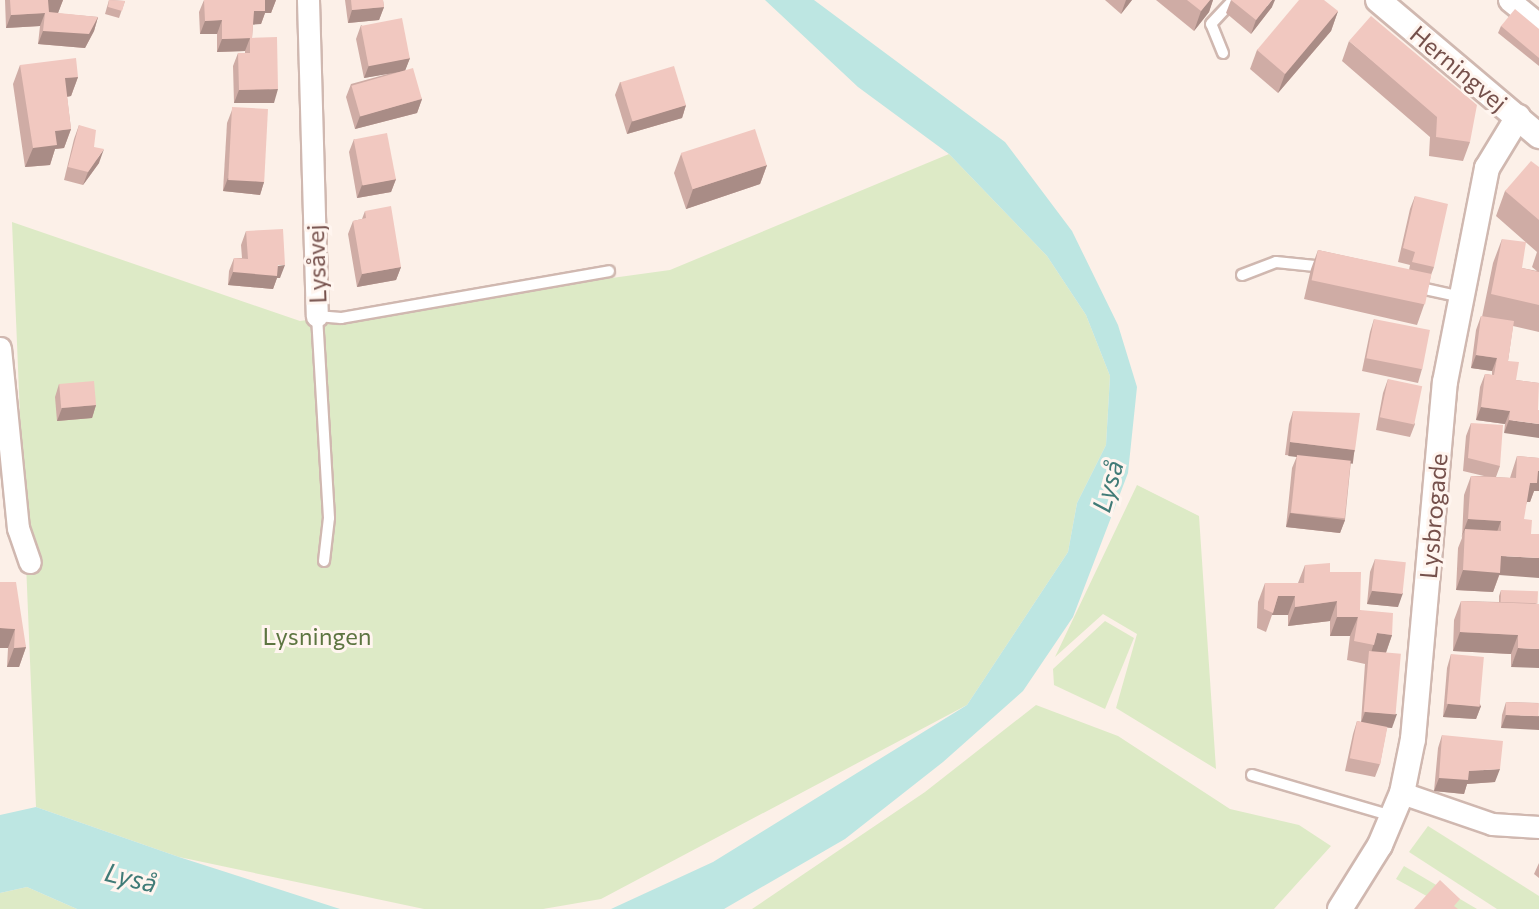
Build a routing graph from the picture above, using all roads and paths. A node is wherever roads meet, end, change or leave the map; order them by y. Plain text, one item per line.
1 (308, 0) edge
2 (1233, 0) edge
3 (1378, 0) edge
4 (1514, 1) edge
5 (1539, 24) edge
6 (1223, 53) dead end
7 (1518, 117) junction
8 (1539, 136) edge
9 (1339, 270) edge
10 (609, 271) dead end
11 (1242, 275) dead end
12 (1407, 285) edge
13 (1461, 297) junction
14 (317, 316) junction
15 (0, 348) edge
16 (9, 526) edge
17 (324, 561) dead end
18 (30, 562) dead end
19 (1252, 775) dead end
20 (1397, 804) junction
21 (1539, 827) edge
22 (1340, 909) edge

1 - 14 street, Lysåvej
2 - 6 lane
3 - 7 street, Herningvej
4 - 5 street
7 - 8 street, Herningvej
7 - 13 street, Lysbrogade
9 - 11 lane
10 - 14 lane, Lysåvej
12 - 13 lane
13 - 20 street, Lysbrogade
14 - 17 lane
15 - 16 street
16 - 18 street
19 - 20 lane
20 - 21 street
20 - 22 street, Lysbrogade

